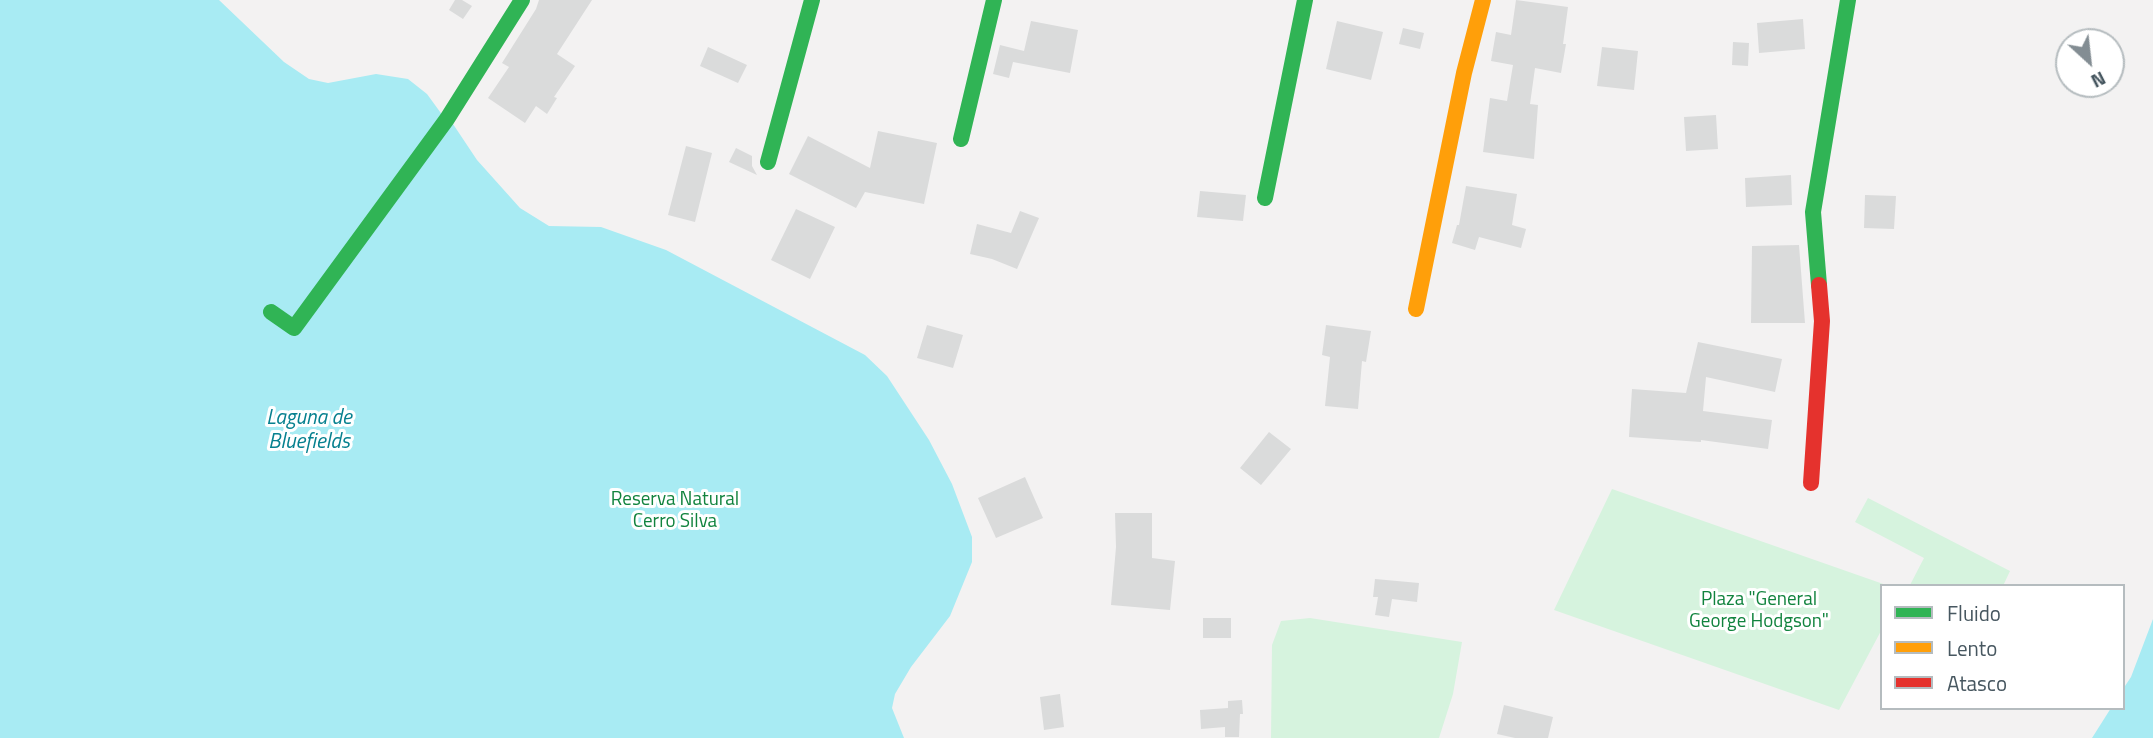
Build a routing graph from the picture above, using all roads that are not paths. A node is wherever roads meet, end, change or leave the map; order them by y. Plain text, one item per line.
1 (523, 0) edge
2 (812, 0) edge
3 (994, 0) edge
4 (1305, 0) edge
5 (1483, 0) edge
6 (1848, 0) edge
7 (961, 139) dead end
8 (768, 162) dead end
9 (1265, 198) dead end
10 (1416, 309) dead end
11 (271, 312) dead end
12 (1811, 483) dead end

1 - 11 street
2 - 8 street
3 - 7 street
4 - 9 street
5 - 10 street
6 - 12 street

